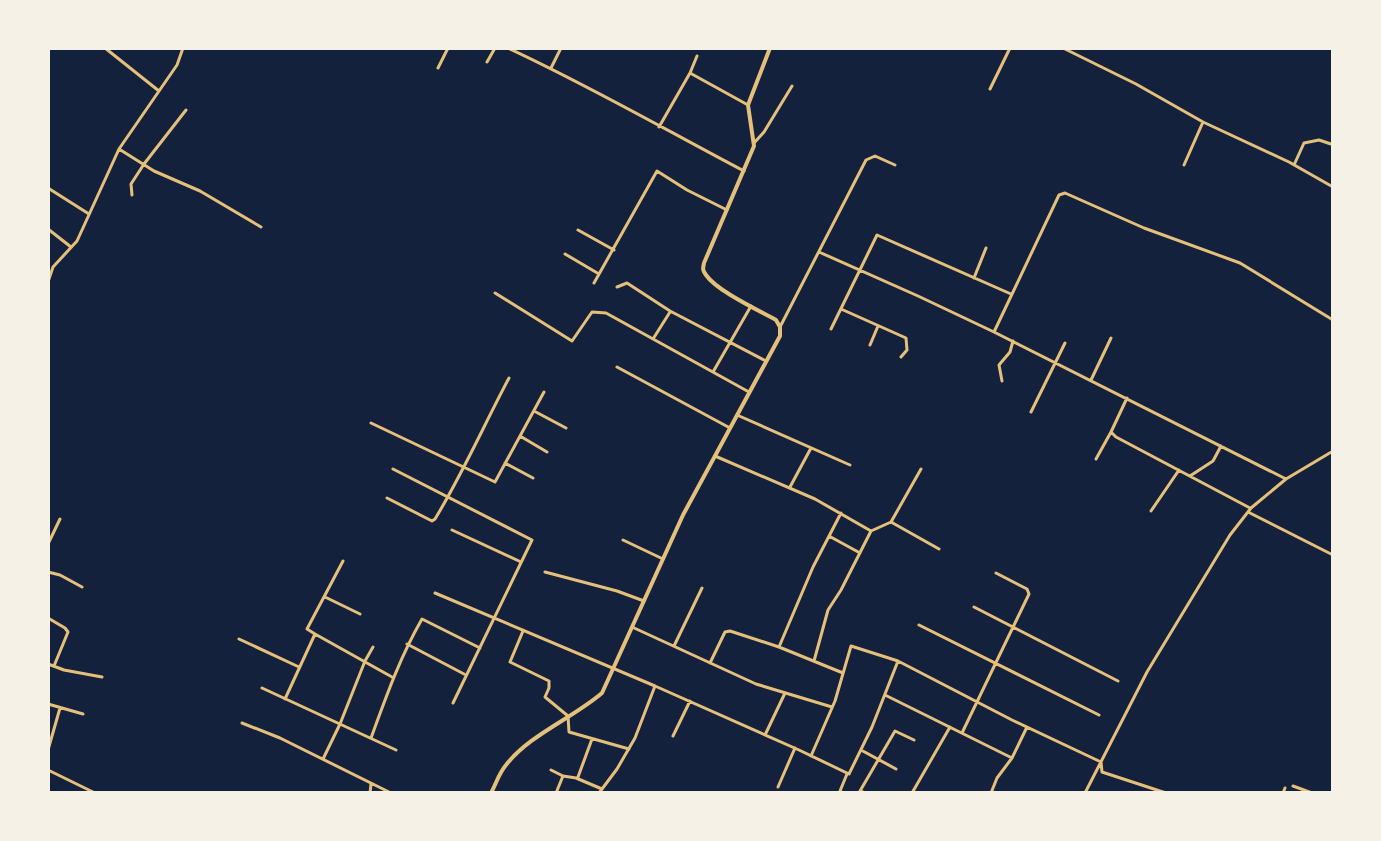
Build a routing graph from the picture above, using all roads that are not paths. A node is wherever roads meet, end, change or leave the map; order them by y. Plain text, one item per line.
1 (105, 48) edge
2 (183, 48) edge
3 (448, 48) edge
4 (495, 48) edge
5 (508, 48) edge
6 (561, 48) edge
7 (770, 48) edge
8 (1010, 48) edge
9 (1063, 48) edge
10 (697, 56) dead end
11 (487, 62) dead end
12 (438, 68) dead end
13 (551, 68) junction
14 (690, 73) junction
15 (792, 86) dead end
16 (990, 89) dead end
17 (159, 91) junction
18 (748, 105) junction
19 (186, 110) dead end
20 (1203, 122) junction
21 (659, 127) junction
22 (754, 144) junction
23 (1331, 144) dead end
24 (119, 149) junction
25 (144, 164) junction
26 (895, 165) dead end
27 (1184, 165) dead end
28 (1294, 165) junction
29 (744, 171) junction
30 (1333, 187) edge
31 (48, 188) edge
32 (132, 195) dead end
33 (727, 210) junction
34 (89, 214) junction
35 (261, 227) dead end
36 (48, 229) edge
37 (578, 230) dead end
38 (71, 247) junction
39 (986, 248) dead end
40 (614, 250) junction
41 (819, 252) junction
42 (565, 254) dead end
43 (860, 270) junction
44 (599, 274) junction
45 (974, 278) junction
46 (48, 282) edge
47 (594, 283) dead end
48 (617, 287) dead end
49 (495, 293) dead end
50 (1011, 294) junction
51 (751, 306) junction
52 (841, 309) junction
53 (670, 311) junction
54 (1333, 320) edge
55 (878, 326) junction
56 (780, 327) junction
57 (831, 329) dead end
58 (994, 332) junction
59 (1111, 338) dead end
60 (653, 339) junction
61 (1013, 341) junction
62 (730, 343) junction
63 (1065, 343) dead end
64 (870, 345) dead end
65 (901, 357) dead end
66 (766, 361) junction
67 (1056, 363) junction
68 (617, 367) dead end
69 (713, 372) junction
70 (509, 378) dead end
71 (1091, 380) junction
72 (1002, 381) dead end
73 (544, 392) dead end
74 (749, 392) junction
75 (1127, 398) junction
76 (534, 411) junction
77 (1031, 412) dead end
78 (737, 415) junction
79 (371, 423) dead end
80 (566, 428) dead end
81 (731, 428) junction
82 (1111, 432) junction
83 (520, 436) junction
84 (1221, 446) junction
85 (811, 448) junction
86 (1333, 451) edge
87 (547, 452) dead end
88 (715, 456) junction
89 (1096, 459) dead end
90 (505, 463) junction
91 (850, 465) dead end
92 (464, 467) junction
93 (393, 469) dead end
94 (921, 469) dead end
95 (1179, 470) junction
96 (1190, 476) junction
97 (533, 478) dead end
98 (1286, 479) junction
99 (789, 488) junction
100 (448, 497) junction
101 (387, 498) dead end
102 (1250, 510) junction
103 (1151, 511) dead end
104 (841, 513) junction
105 (60, 519) dead end
106 (891, 522) junction
107 (452, 530) dead end
108 (871, 531) junction
109 (829, 536) junction
110 (623, 540) dead end
111 (48, 544) edge
112 (939, 549) dead end
113 (860, 553) junction
114 (1333, 555) edge
115 (663, 559) junction
116 (343, 561) dead end
117 (521, 562) junction
118 (48, 572) edge
119 (545, 572) dead end
120 (996, 573) dead end
121 (82, 587) dead end
122 (702, 588) dead end
123 (435, 593) dead end
124 (325, 597) junction
125 (644, 601) junction
126 (974, 607) dead end
127 (360, 614) dead end
128 (48, 618) edge
129 (494, 619) junction
130 (919, 625) dead end
131 (632, 627) junction
132 (1013, 627) junction
133 (523, 631) junction
134 (315, 634) junction
135 (239, 639) dead end
136 (407, 644) junction
137 (674, 646) junction
138 (373, 647) dead end
139 (779, 647) junction
140 (480, 648) junction
141 (365, 661) junction
142 (814, 661) junction
143 (898, 661) junction
144 (710, 663) junction
145 (996, 663) junction
146 (48, 664) edge
147 (54, 666) junction
148 (299, 667) junction
149 (613, 668) junction
150 (843, 673) junction
151 (465, 675) junction
152 (102, 677) dead end
153 (393, 678) junction
154 (1118, 681) dead end
155 (655, 686) junction
156 (262, 688) dead end
157 (785, 693) junction
158 (885, 695) junction
159 (285, 699) junction
160 (690, 701) junction
161 (977, 702) junction
162 (453, 703) dead end
163 (48, 704) edge
164 (832, 707) junction
165 (60, 708) junction
166 (83, 714) dead end
167 (1099, 715) dead end
168 (568, 716) junction
169 (242, 723) dead end
170 (340, 724) junction
171 (950, 727) junction
172 (1027, 727) junction
173 (962, 733) junction
174 (765, 735) junction
175 (673, 736) dead end
176 (371, 738) junction
177 (592, 739) junction
178 (914, 740) dead end
179 (795, 748) junction
180 (629, 749) junction
181 (48, 750) edge
182 (396, 750) dead end
183 (860, 750) junction
184 (811, 756) junction
185 (1012, 758) junction
186 (323, 759) junction
187 (878, 760) junction
188 (1101, 762) junction
189 (896, 769) dead end
190 (48, 770) edge
191 (551, 770) dead end
192 (847, 774) junction
193 (563, 776) junction
194 (578, 779) junction
195 (371, 784) junction
196 (1293, 786) dead end
197 (778, 787) dead end
198 (600, 791) edge
199 (95, 793) edge
200 (370, 793) edge
201 (391, 793) edge
202 (491, 793) edge
203 (556, 793) edge
204 (843, 793) edge
205 (865, 793) edge
206 (912, 793) edge
207 (991, 793) edge
208 (1085, 793) edge
209 (1166, 793) edge
210 (1312, 793) edge

1 - 17 street
2 - 17 street
3 - 12 street
4 - 11 street
5 - 13 street
6 - 13 street
7 - 18 street
8 - 16 street
9 - 20 street
10 - 14 street
13 - 21 street
14 - 18 street
14 - 21 street
15 - 22 street
17 - 24 street
18 - 22 street
19 - 25 street
20 - 27 street
20 - 28 street
21 - 29 street
22 - 29 street
23 - 28 street
24 - 25 street
24 - 34 street
25 - 32 street
25 - 35 street
26 - 41 street
28 - 30 street
29 - 33 street
31 - 34 street
33 - 40 street
33 - 51 street
34 - 38 street
36 - 38 street
37 - 40 street
38 - 46 street
39 - 45 street
40 - 44 street
41 - 43 street
41 - 56 street
42 - 44 street
43 - 45 street
43 - 52 street
43 - 58 street
44 - 47 street
45 - 50 street
48 - 53 street
49 - 60 street
50 - 54 street
50 - 58 street
51 - 56 street
51 - 62 street
52 - 55 street
52 - 57 street
53 - 60 street
53 - 62 street
55 - 64 street
55 - 65 street
56 - 66 street
58 - 61 street
59 - 71 street
60 - 69 street
61 - 67 street
61 - 72 street
62 - 66 street
62 - 69 street
63 - 67 street
66 - 74 street
67 - 71 street
67 - 77 street
68 - 81 street
69 - 74 street
70 - 92 street
71 - 75 street
73 - 76 street
74 - 78 street
75 - 82 street
75 - 84 street
76 - 80 street
76 - 83 street
78 - 81 street
78 - 85 street
79 - 92 street
81 - 88 street
82 - 89 street
82 - 95 street
83 - 87 street
83 - 90 street
84 - 96 street
84 - 98 street
85 - 91 street
85 - 99 street
86 - 98 street
88 - 99 street
88 - 115 street
90 - 92 street
90 - 97 street
92 - 100 street
93 - 100 street
94 - 106 street
95 - 96 street
95 - 103 street
96 - 102 street
98 - 102 street
99 - 104 street
100 - 101 street
100 - 117 street
102 - 114 street
102 - 188 street
104 - 108 street
104 - 109 street
105 - 111 street
106 - 108 street
106 - 112 street
107 - 117 street
108 - 113 street
109 - 113 street
109 - 139 street
110 - 115 street
113 - 142 street
115 - 125 street
116 - 124 street
117 - 129 street
118 - 121 street
119 - 125 street
120 - 132 street
122 - 137 street
123 - 129 street
124 - 127 street
124 - 134 street
125 - 131 street
126 - 132 street
128 - 147 street
129 - 133 street
129 - 140 street
130 - 145 street
131 - 137 street
131 - 149 street
132 - 145 street
132 - 154 street
133 - 149 street
133 - 168 street
134 - 141 street
134 - 148 street
135 - 148 street
136 - 140 street
136 - 151 street
136 - 153 street
137 - 144 street
138 - 141 street
139 - 142 street
139 - 144 street
140 - 151 street
141 - 153 street
141 - 170 street
142 - 150 street
143 - 150 street
143 - 158 street
143 - 161 street
144 - 157 street
145 - 161 street
145 - 167 street
146 - 147 street
147 - 152 street
148 - 159 street
149 - 155 street
149 - 168 street
150 - 164 street
151 - 162 street
153 - 176 street
155 - 160 street
155 - 180 street
156 - 159 street
157 - 164 street
157 - 174 street
158 - 171 street
158 - 183 street
159 - 170 street
160 - 174 street
160 - 175 street
161 - 172 street
161 - 173 street
163 - 165 street
164 - 184 street
165 - 166 street
165 - 181 street
168 - 177 street
168 - 202 street
169 - 186 street
170 - 176 street
170 - 186 street
171 - 173 street
171 - 206 street
172 - 185 street
172 - 188 street
173 - 185 street
174 - 179 street
176 - 182 street
177 - 180 street
177 - 194 street
178 - 187 street
179 - 184 street
179 - 197 street
180 - 198 street
183 - 187 street
183 - 192 street
184 - 192 street
185 - 207 street
186 - 195 street
187 - 189 street
187 - 205 street
188 - 208 street
188 - 209 street
190 - 199 street
191 - 193 street
192 - 204 street
193 - 194 street
193 - 203 street
194 - 198 street
195 - 200 street
195 - 201 street
196 - 210 street

